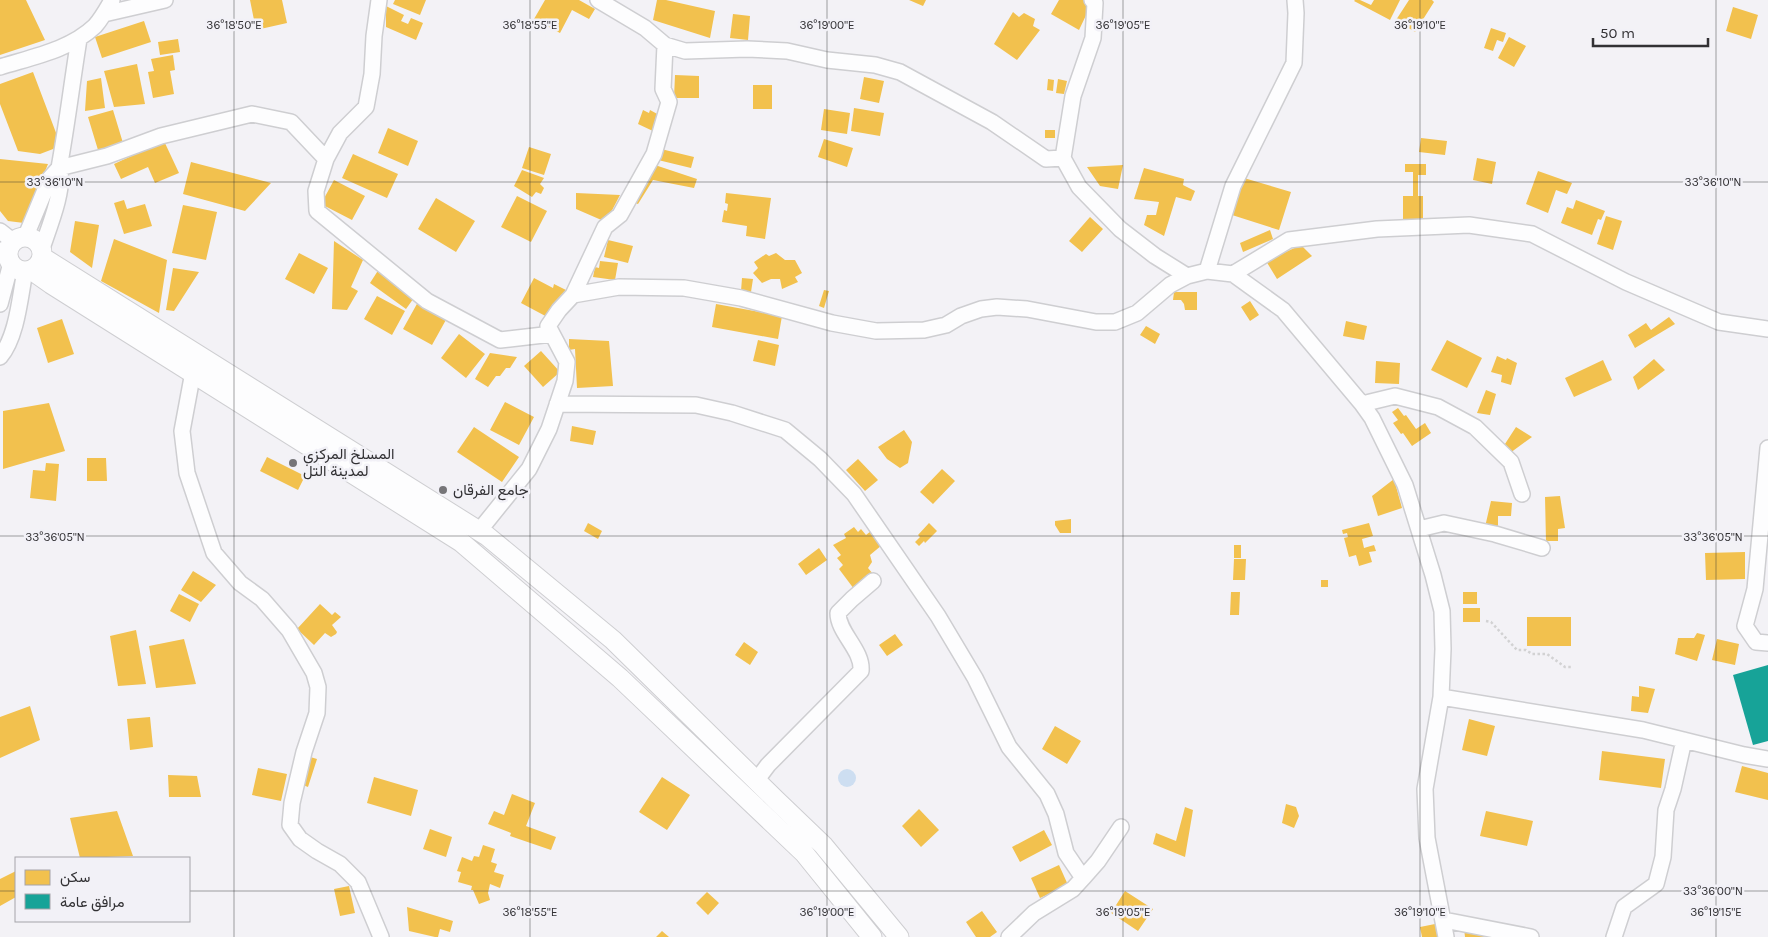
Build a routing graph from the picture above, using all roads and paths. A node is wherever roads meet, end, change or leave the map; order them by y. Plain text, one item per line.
1 (112, 0) edge
2 (165, 0) edge
3 (379, 0) edge
4 (598, 0) edge
5 (1092, 0) edge
6 (1295, 0) edge
7 (104, 14) junction
8 (79, 38) junction
9 (665, 45) junction
10 (0, 67) edge
11 (1063, 158) junction
12 (326, 160) junction
13 (59, 168) junction
14 (20, 253) edge
15 (1207, 271) junction
16 (1233, 274) junction
17 (1186, 276) junction
18 (573, 295) junction
19 (0, 304) edge
20 (1768, 329) edge
21 (552, 334) junction
22 (0, 357) edge
23 (193, 372) junction
24 (557, 404) junction
25 (1362, 404) junction
26 (1768, 448) edge
27 (1522, 494) dead end
28 (1419, 529) junction
29 (479, 531) junction
30 (1542, 548) dead end
31 (873, 581) dead end
32 (1486, 621) dead end
33 (1768, 643) edge
34 (1573, 667) dead end
35 (1441, 697) junction
36 (1684, 740) junction
37 (1768, 759) edge
38 (756, 781) junction
39 (1121, 827) dead end
40 (1083, 878) junction
41 (1444, 920) junction
42 (380, 937) edge
43 (872, 937) edge
44 (899, 937) edge
45 (1009, 937) edge
46 (1446, 937) edge
47 (1531, 937) edge
48 (1614, 937) edge

1 - 7 street
2 - 7 street
3 - 12 street
4 - 9 street
5 - 11 street
6 - 15 street
7 - 8 street
8 - 10 street
8 - 13 street
9 - 11 street
9 - 18 street
11 - 17 street
12 - 13 street
12 - 21 street
13 - 14 street
13 - 14 street
14 - 19 street
14 - 22 street
14 - 23 main road
14 - 29 main road
15 - 16 street
15 - 17 street
16 - 20 street
16 - 25 street
17 - 18 street
18 - 21 street
21 - 24 street
23 - 42 street
23 - 43 main road
24 - 29 street
24 - 40 street
25 - 27 street
25 - 28 street
26 - 33 street
28 - 30 street
28 - 35 street
29 - 38 main road
31 - 38 street
32 - 34 path
35 - 36 street
35 - 41 street
36 - 37 street
36 - 48 street
38 - 44 main road
39 - 40 street
40 - 45 street
41 - 46 street
41 - 47 street

